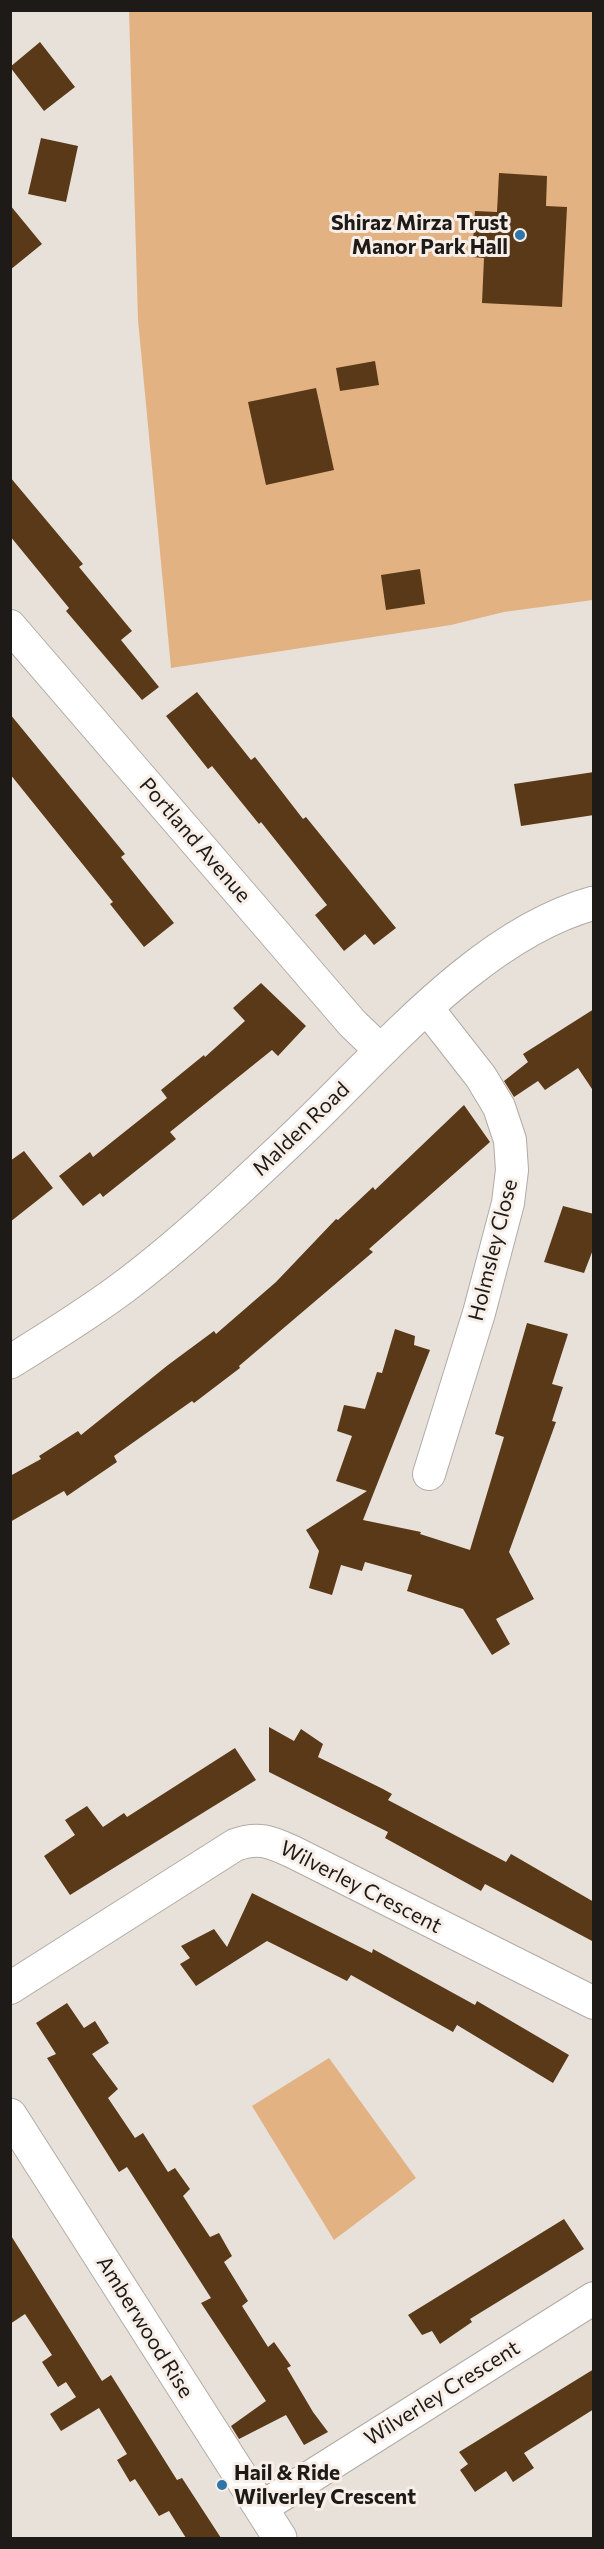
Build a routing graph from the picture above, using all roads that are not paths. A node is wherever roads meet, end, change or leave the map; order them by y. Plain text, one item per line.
1 (10, 626) edge
2 (594, 903) edge
3 (427, 1008) junction
4 (381, 1052) junction
5 (10, 1362) edge
6 (429, 1474) dead end
7 (10, 1988) edge
8 (594, 2003) edge
9 (10, 2115) edge
10 (594, 2298) edge
11 (261, 2508) junction
12 (280, 2538) edge

1 - 4 street, Portland Avenue
2 - 3 main road, Malden Road
3 - 4 main road, Malden Road
3 - 6 street, Holmsley Close
4 - 5 main road, Malden Road
7 - 8 street, Wilverley Crescent
9 - 11 main road, Amberwood Rise
10 - 11 street, Wilverley Crescent
11 - 12 main road, Amberwood Rise

